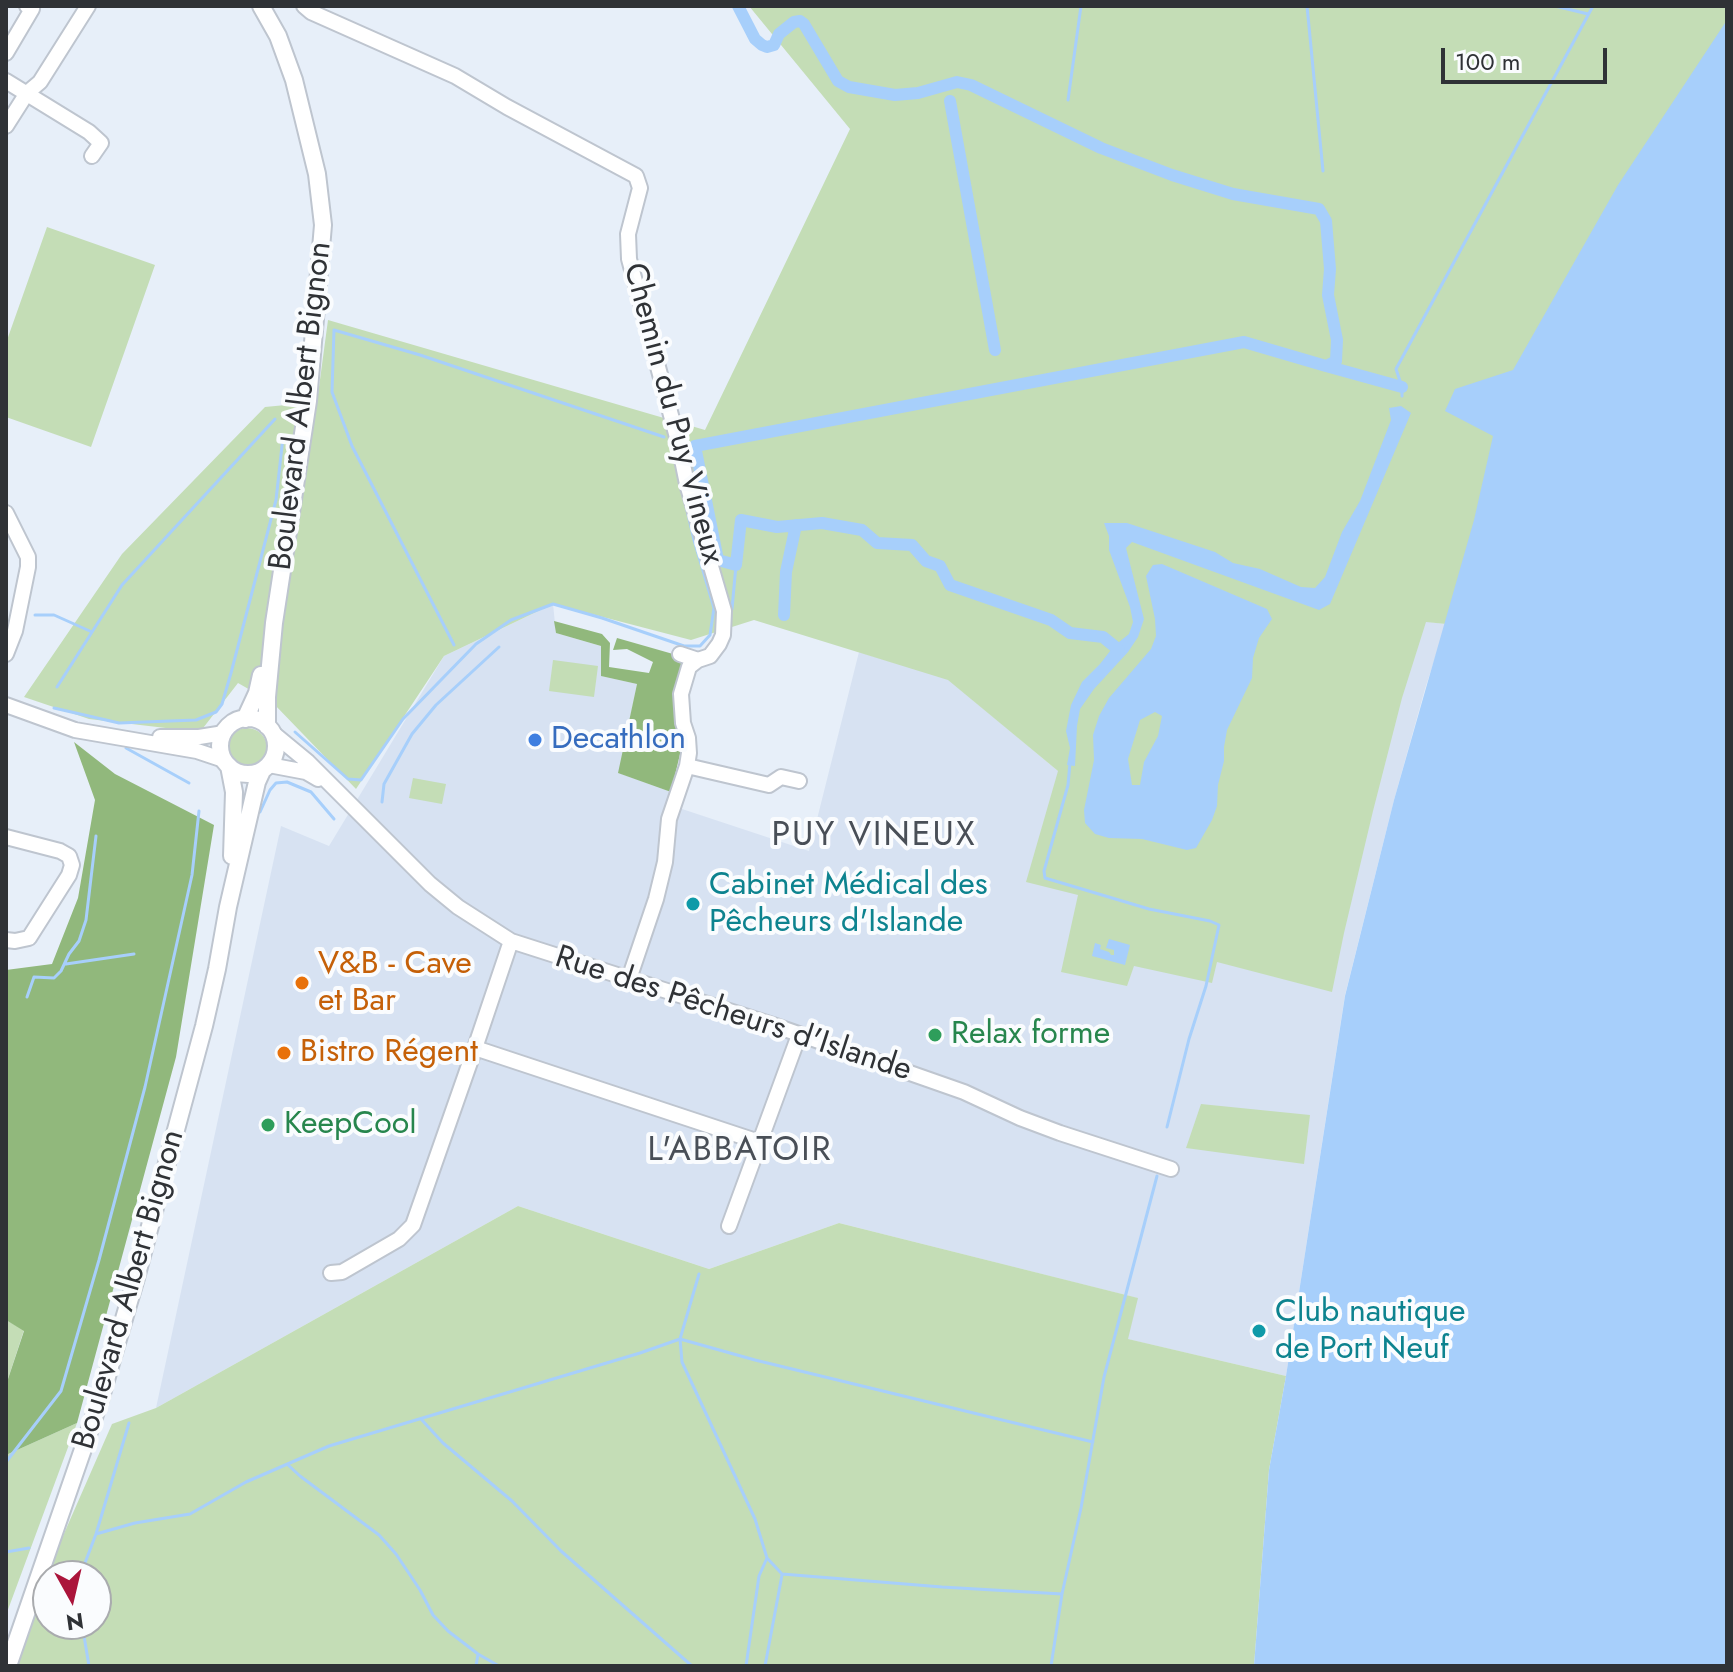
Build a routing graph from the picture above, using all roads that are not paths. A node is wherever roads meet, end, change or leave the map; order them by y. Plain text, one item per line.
1 (27, 6) edge
2 (88, 6) edge
3 (261, 6) edge
4 (304, 6) edge
5 (6, 53) edge
6 (6, 81) edge
7 (27, 93) junction
8 (6, 126) edge
9 (92, 156) dead end
10 (6, 513) edge
11 (274, 623) junction
12 (6, 654) edge
13 (680, 654) dead end
14 (698, 660) junction
15 (6, 705) edge
16 (245, 719) junction
17 (270, 730) junction
18 (224, 733) junction
19 (119, 737) junction
20 (226, 763) junction
21 (687, 766) junction
22 (265, 768) junction
23 (799, 781) dead end
24 (337, 790) junction
25 (6, 837) edge
26 (228, 907) junction
27 (6, 940) edge
28 (511, 941) junction
29 (629, 979) junction
30 (799, 1035) junction
31 (475, 1048) junction
32 (759, 1142) junction
33 (1171, 1169) dead end
34 (729, 1226) dead end
35 (331, 1273) dead end
36 (8, 1666) edge

1 - 5 street
2 - 7 street
3 - 11 main road, Boulevard Albert Bignon
4 - 14 street, Chemin du Puy Vineux
6 - 7 street
7 - 8 street
7 - 9 street
10 - 12 street
11 - 16 main road, Boulevard Albert Bignon
11 - 17 main road, Boulevard Albert Bignon
13 - 14 street
14 - 21 street, Chemin du Puy Vineux
15 - 19 street
16 - 17 main road
16 - 18 main road
17 - 22 main road
17 - 24 street, Rue des Pêcheurs d'Islande
18 - 19 street
18 - 20 main road
19 - 20 street
20 - 22 main road
20 - 26 main road, Boulevard Albert Bignon
21 - 23 street
21 - 29 street
22 - 24 street, Rue des Pêcheurs d'Islande
22 - 26 main road, Boulevard Albert Bignon
24 - 28 street, Rue des Pêcheurs d'Islande
25 - 27 street
26 - 36 main road, Boulevard Albert Bignon
28 - 29 street, Rue des Pêcheurs d'Islande
28 - 31 street
29 - 30 street, Rue des Pêcheurs d'Islande
30 - 32 street
30 - 33 street, Rue des Pêcheurs d'Islande
31 - 32 street
31 - 35 street
32 - 34 street

